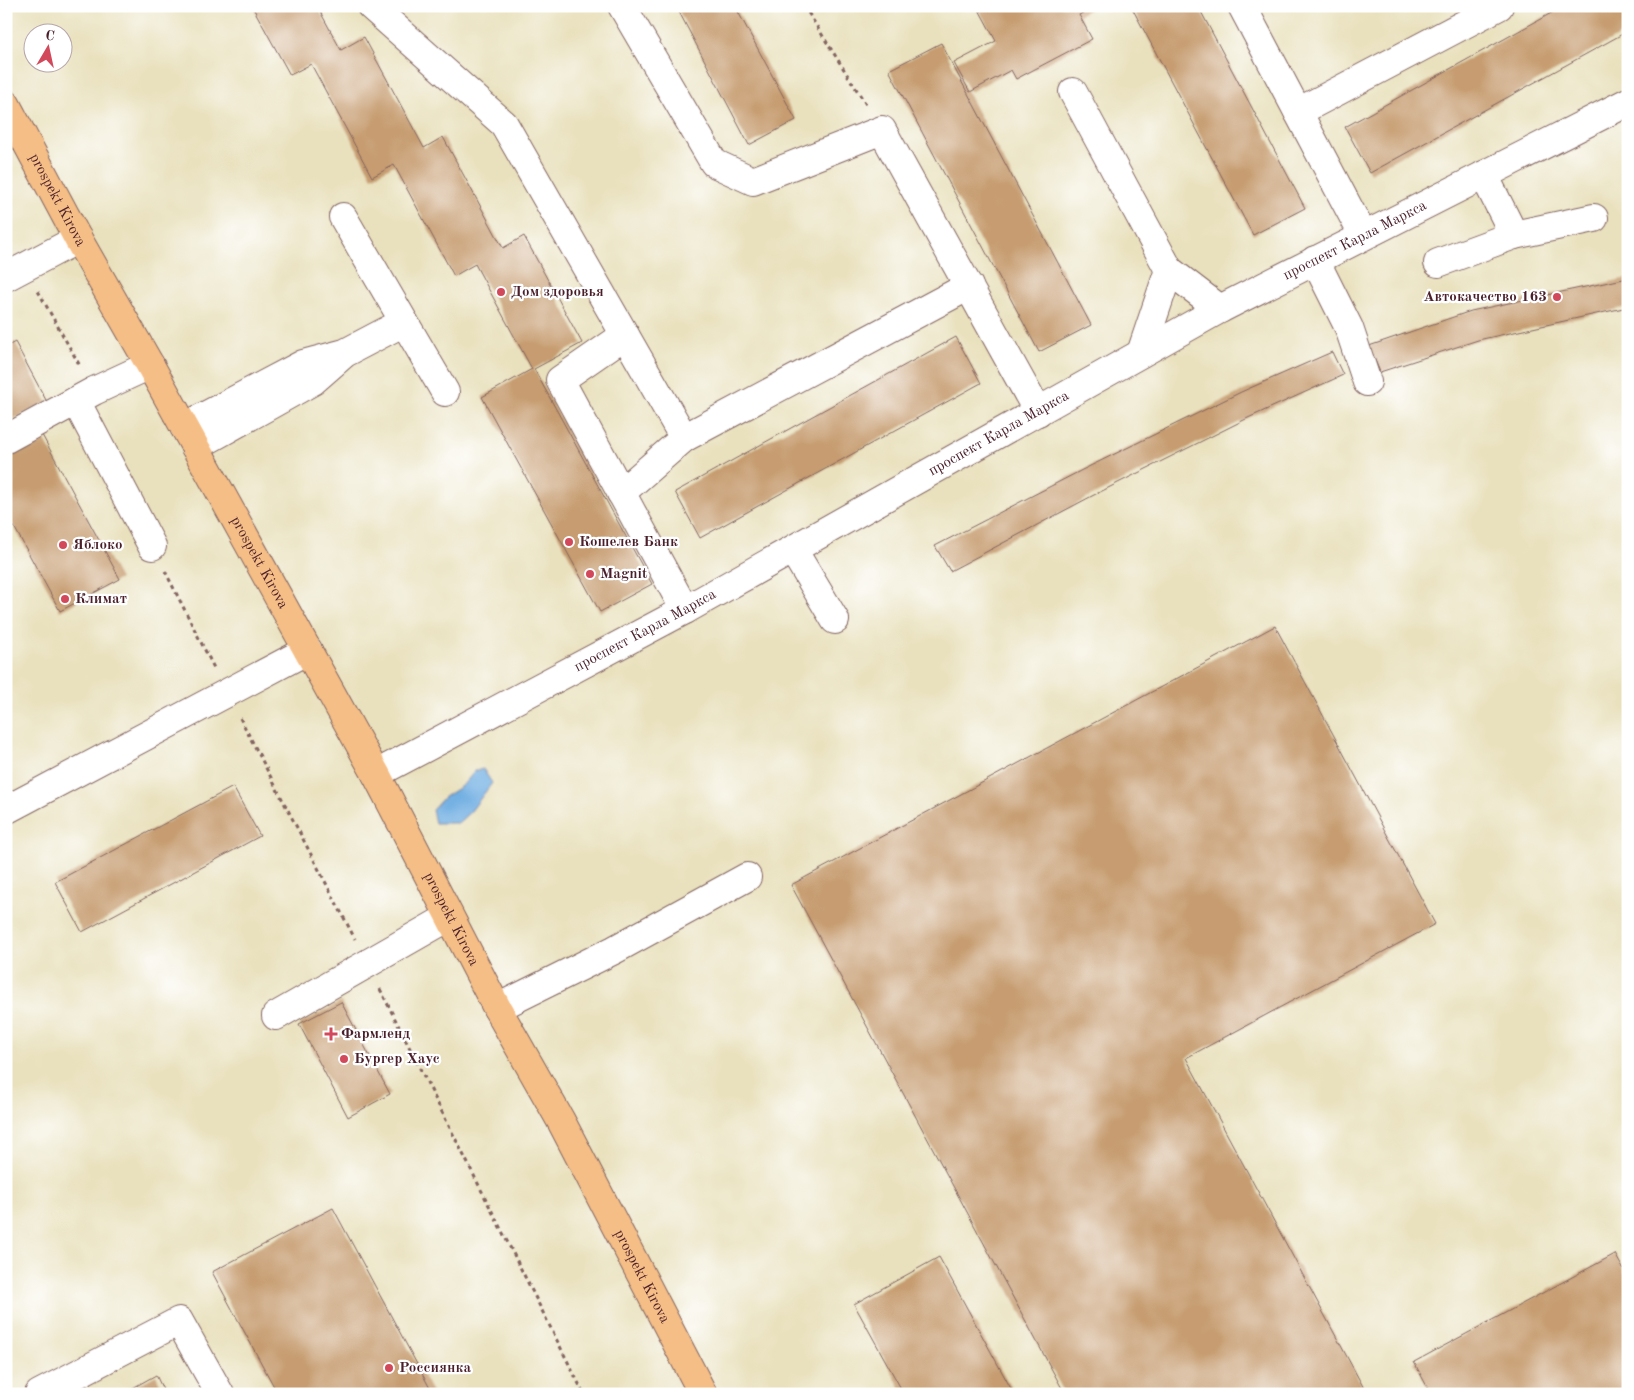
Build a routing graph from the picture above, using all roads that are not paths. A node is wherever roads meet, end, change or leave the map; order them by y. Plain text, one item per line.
1 (371, 6) edge
2 (622, 6) edge
3 (1242, 6) edge
4 (1499, 6) edge
5 (1073, 92) dead end
6 (1628, 102) edge
7 (6, 104) edge
8 (1298, 112) junction
9 (1484, 175) junction
10 (343, 217) dead end
11 (1594, 218) dead end
12 (1363, 235) junction
13 (1514, 235) junction
14 (78, 239) junction
15 (1315, 260) junction
16 (1438, 262) dead end
17 (1169, 270) junction
18 (15, 272) edge
19 (969, 286) junction
20 (1220, 309) junction
21 (404, 322) junction
22 (625, 335) junction
23 (1141, 353) junction
24 (150, 365) junction
25 (1367, 382) dead end
26 (445, 392) dead end
27 (85, 396) junction
28 (1038, 412) junction
29 (190, 437) junction
30 (684, 438) junction
31 (6, 439) edge
32 (621, 493) junction
33 (152, 546) dead end
34 (794, 550) junction
35 (685, 610) junction
36 (835, 620) dead end
37 (308, 650) junction
38 (376, 774) junction
39 (6, 810) edge
40 (748, 877) dead end
41 (449, 917) junction
42 (497, 1008) junction
43 (276, 1016) dead end
44 (39, 1394) edge
45 (220, 1394) edge
46 (703, 1394) edge

1 - 22 street
2 - 19 street
3 - 8 street
4 - 8 street
5 - 17 street
6 - 9 street, проспект Карла Маркса
7 - 14 main road, prospekt Kirova
8 - 12 street
9 - 12 street, проспект Карла Маркса
9 - 13 street
10 - 21 street
11 - 13 street
12 - 15 street, проспект Карла Маркса
13 - 16 street
14 - 18 street
14 - 24 main road, prospekt Kirova
15 - 20 street, проспект Карла Маркса
15 - 25 street
17 - 20 street
17 - 23 street
19 - 28 street
19 - 30 street
20 - 23 street, проспект Карла Маркса
21 - 26 street
21 - 29 street
22 - 30 street
22 - 32 street
23 - 28 street, проспект Карла Маркса
24 - 27 street
24 - 29 main road, prospekt Kirova
27 - 31 street
27 - 33 street
28 - 34 street, проспект Карла Маркса
29 - 37 main road, prospekt Kirova
30 - 32 street
32 - 35 street
34 - 35 street, проспект Карла Маркса
34 - 36 street
35 - 38 street, проспект Карла Маркса
37 - 38 main road, prospekt Kirova
37 - 39 street
38 - 41 main road, prospekt Kirova
40 - 42 street
41 - 42 main road, prospekt Kirova
41 - 43 street
42 - 46 main road, prospekt Kirova
44 - 45 street

